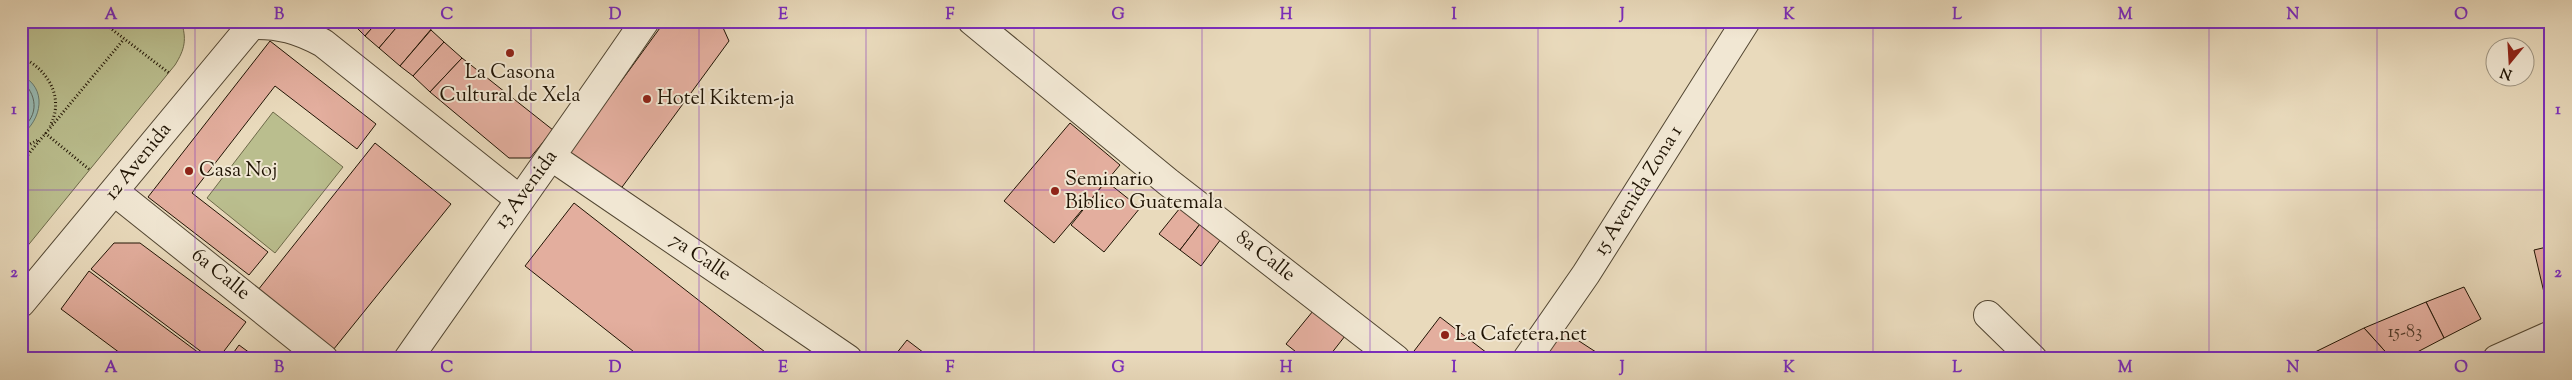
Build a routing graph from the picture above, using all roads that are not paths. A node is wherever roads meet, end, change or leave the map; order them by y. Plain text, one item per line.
1 (645, 21) edge
2 (972, 21) edge
3 (1746, 21) edge
4 (251, 23) edge
5 (552, 157) junction
6 (115, 192) junction
7 (519, 199) junction
8 (21, 303) edge
9 (1988, 315) dead end
10 (2551, 335) edge
11 (833, 355) edge
12 (324, 359) edge
13 (408, 359) edge
14 (1396, 359) edge
15 (1527, 359) edge
16 (2033, 359) edge
17 (2497, 359) edge

1 - 5 street, 13 Avenida
2 - 14 street, 8a Calle
3 - 15 street, 15 Avenida Zona 1
4 - 6 street, 12 Avenida
4 - 7 street
5 - 7 street, 13 Avenida
5 - 11 street, 7a Calle
6 - 8 street, 12 Avenida
6 - 12 street, 6a Calle
7 - 13 street, 13 Avenida
9 - 16 street
10 - 17 street

